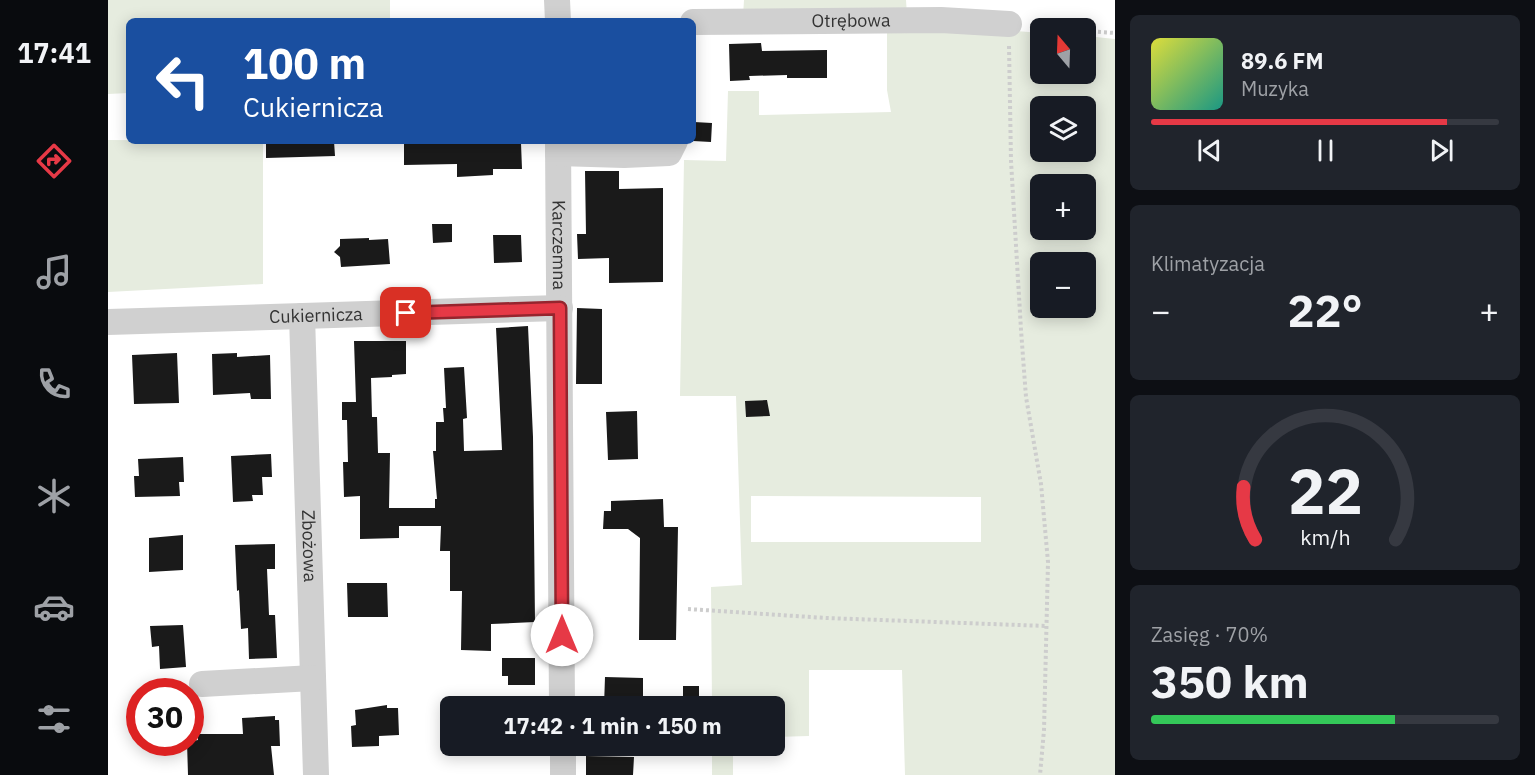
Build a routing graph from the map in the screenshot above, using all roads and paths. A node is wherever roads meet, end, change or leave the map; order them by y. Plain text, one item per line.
1 (557, 0) edge
2 (558, 18) edge
3 (696, 22) edge
4 (1009, 24) joint
5 (1096, 32) edge
6 (1115, 33) edge
7 (674, 144) edge
8 (558, 147) edge
9 (560, 308) junction
10 (302, 316) junction
11 (108, 322) edge
12 (688, 609) dead end
13 (1046, 626) junction
14 (313, 678) junction
15 (204, 684) edge
16 (562, 696) edge
17 (563, 756) edge
18 (316, 775) edge
19 (563, 775) edge
20 (1040, 775) edge

1 - 2 street
3 - 4 street, Otrębowa
4 - 13 path
5 - 6 path
7 - 8 street
8 - 9 street, Karczemna
9 - 10 street, Cukiernicza
9 - 16 street, Karczemna
10 - 11 street, Cukiernicza
10 - 14 street, Zbożowa
12 - 13 path
13 - 20 path
14 - 15 street
14 - 18 street, Zbożowa
17 - 19 street

